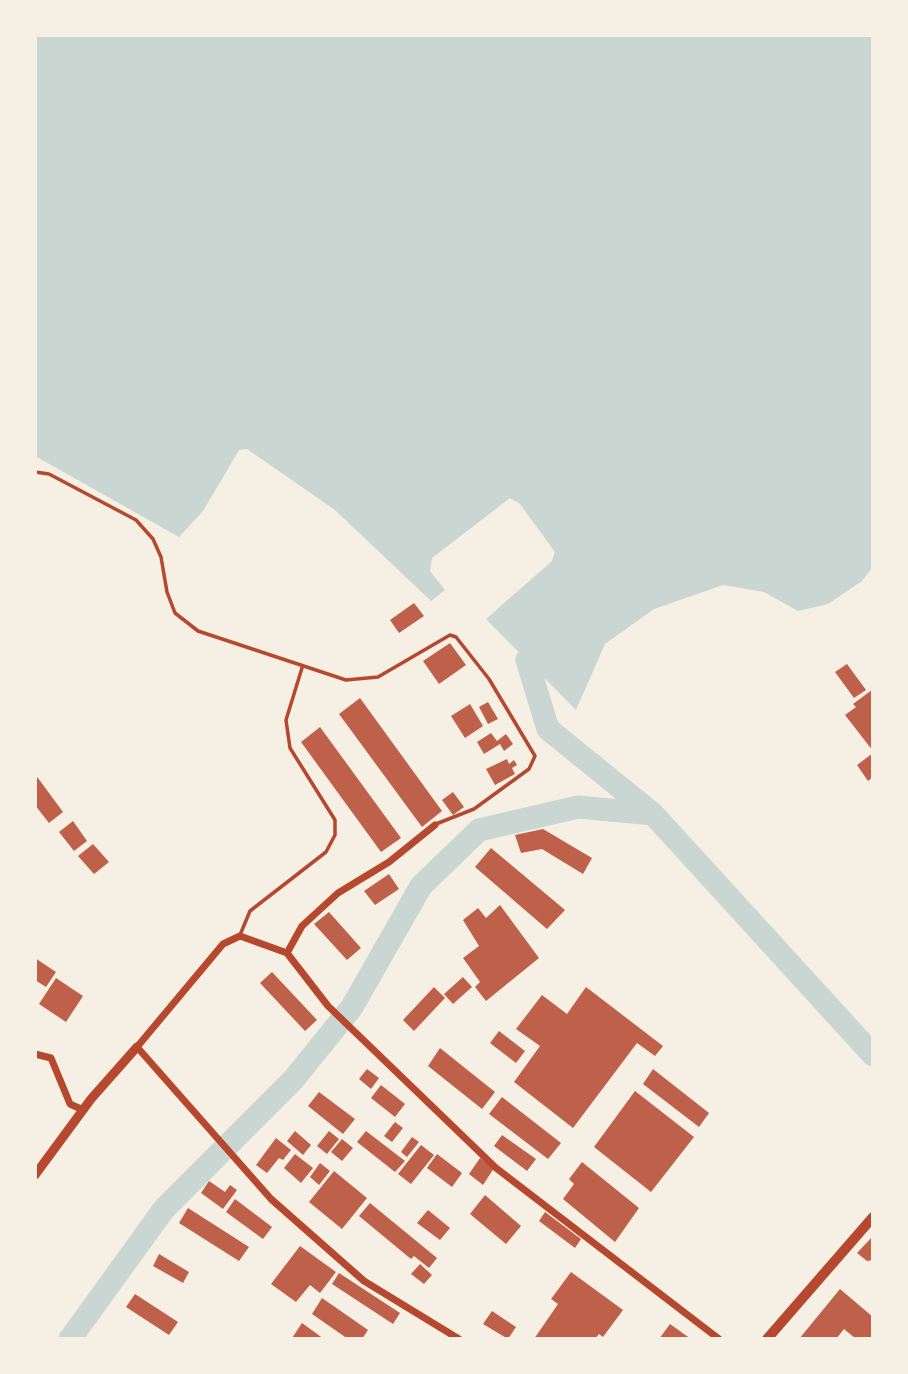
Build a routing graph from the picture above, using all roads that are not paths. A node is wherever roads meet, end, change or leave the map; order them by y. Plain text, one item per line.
1 (35, 472) edge
2 (302, 667) junction
3 (435, 825) joint
4 (240, 936) junction
5 (287, 953) junction
6 (137, 1047) junction
7 (35, 1054) edge
8 (83, 1110) junction
9 (35, 1175) edge
10 (873, 1217) edge
11 (716, 1338) edge
12 (459, 1339) edge
13 (767, 1339) edge

1 - 2 lane
2 - 3 lane
2 - 4 lane
3 - 5 street
4 - 5 street
4 - 6 street
5 - 11 street
6 - 8 street
6 - 12 street
7 - 8 street
8 - 9 street
10 - 13 main road

